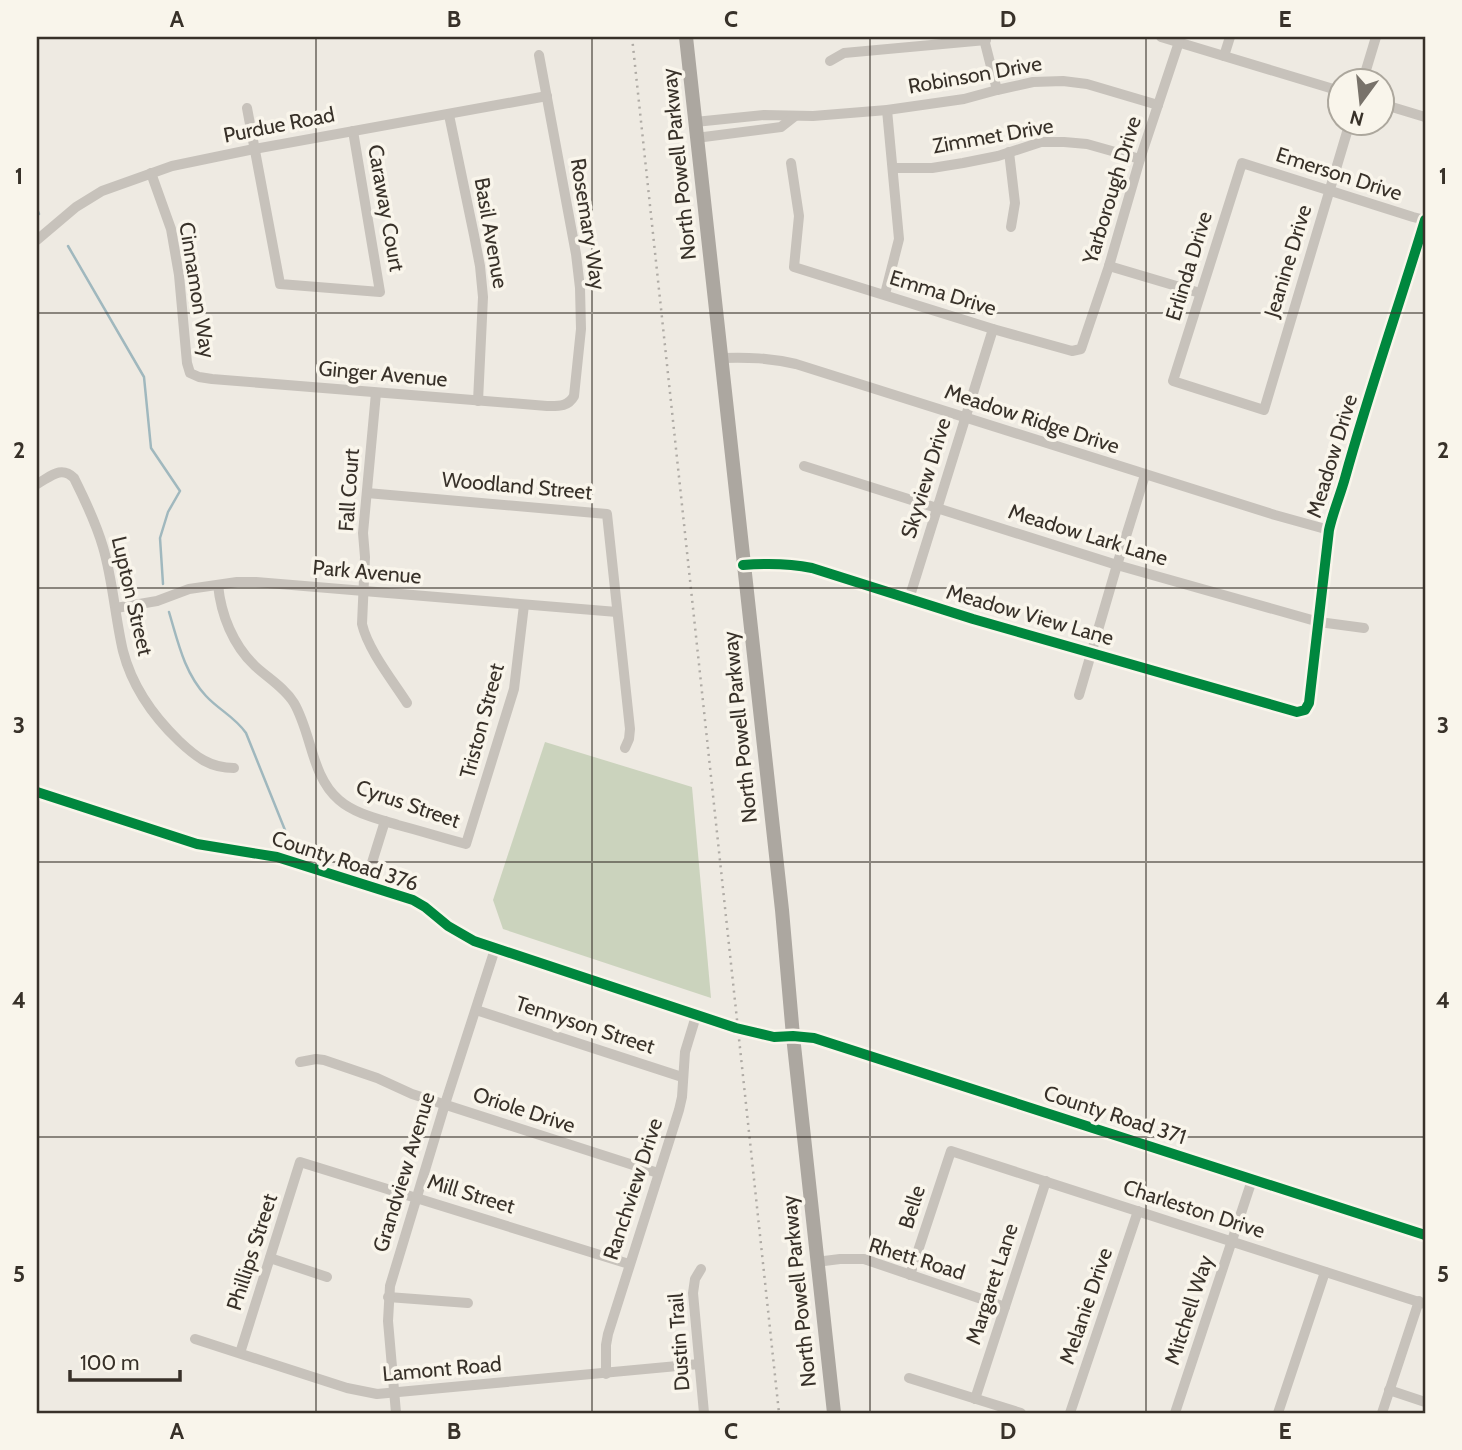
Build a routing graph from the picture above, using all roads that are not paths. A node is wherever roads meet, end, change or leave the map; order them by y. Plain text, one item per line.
1 (686, 37) edge
2 (1161, 37) edge
3 (1230, 37) edge
4 (1376, 37) edge
5 (986, 38) edge
6 (1179, 43) junction
7 (539, 55) dead end
8 (1224, 56) junction
9 (830, 61) dead end
10 (1367, 66) edge
11 (1326, 87) edge
12 (997, 90) junction
13 (547, 96) junction
14 (1158, 105) junction
15 (247, 108) dead end
16 (1396, 108) edge
17 (887, 110) junction
18 (449, 115) junction
19 (796, 116) junction
20 (1425, 117) edge
21 (695, 122) junction
22 (353, 131) junction
23 (1346, 136) edge
24 (696, 138) junction
25 (254, 149) junction
26 (1009, 152) junction
27 (1140, 159) junction
28 (791, 163) dead end
29 (1242, 163) joint
30 (893, 168) junction
31 (151, 173) junction
32 (1329, 191) junction
33 (1425, 220) edge
34 (1012, 227) dead end
35 (37, 240) edge
36 (1109, 266) junction
37 (1200, 293) junction
38 (885, 294) junction
39 (993, 329) junction
40 (1081, 349) joint
41 (721, 358) junction
42 (190, 373) joint
43 (1173, 382) joint
44 (376, 393) junction
45 (478, 401) junction
46 (572, 401) joint
47 (965, 417) junction
48 (804, 466) dead end
49 (1145, 475) junction
50 (37, 484) edge
51 (367, 493) junction
52 (937, 509) junction
53 (1329, 530) junction
54 (743, 565) junction
55 (1117, 565) junction
56 (219, 585) junction
57 (363, 591) junction
58 (909, 599) junction
59 (524, 605) junction
60 (116, 608) junction
61 (617, 612) junction
62 (1319, 622) junction
63 (1364, 628) dead end
64 (1091, 653) junction
65 (1079, 695) dead end
66 (407, 703) dead end
67 (1305, 710) joint
68 (625, 748) dead end
69 (234, 768) dead end
70 (37, 792) edge
71 (385, 821) junction
72 (466, 844) joint
73 (365, 885) junction
74 (495, 948) junction
75 (476, 1010) junction
76 (696, 1016) junction
77 (793, 1036) junction
78 (300, 1062) dead end
79 (682, 1077) junction
80 (445, 1104) junction
81 (951, 1151) joint
82 (300, 1162) joint
83 (658, 1173) junction
84 (1252, 1180) junction
85 (1045, 1181) junction
86 (416, 1197) junction
87 (1138, 1211) junction
88 (1425, 1235) edge
89 (1231, 1242) junction
90 (270, 1258) junction
91 (816, 1262) junction
92 (629, 1264) junction
93 (701, 1269) dead end
94 (1325, 1272) junction
95 (910, 1275) junction
96 (327, 1277) dead end
97 (388, 1297) junction
98 (468, 1303) dead end
99 (1422, 1303) edge
100 (1005, 1307) junction
101 (195, 1339) dead end
102 (240, 1353) junction
103 (699, 1364) junction
104 (606, 1374) junction
105 (909, 1378) dead end
106 (1389, 1391) junction
107 (394, 1394) junction
108 (975, 1399) junction
109 (1425, 1402) edge
110 (396, 1413) edge
111 (704, 1413) edge
112 (834, 1413) edge
113 (1021, 1413) edge
114 (1070, 1413) edge
115 (1175, 1413) edge
116 (1279, 1413) edge
117 (1382, 1413) edge

1 - 21 main road, North Powell Parkway
2 - 6 street
3 - 8 street
4 - 10 street
5 - 9 street
5 - 12 street
6 - 8 street
6 - 14 street, Yarborough Drive
7 - 13 street, Rosemary Way
8 - 11 street
12 - 14 street, Robinson Drive
12 - 17 street, Robinson Drive
13 - 18 street, Purdue Road
13 - 46 street, Rosemary Way
14 - 27 street, Yarborough Drive
15 - 25 street
16 - 20 street
17 - 19 street, Robinson Drive
17 - 30 street
18 - 22 street, Purdue Road
18 - 45 street, Basil Avenue
19 - 21 street, Robinson Drive
19 - 24 street, Robinson Drive
21 - 24 main road, North Powell Parkway
22 - 25 street, Purdue Road
22 - 25 street, Caraway Court
23 - 32 street, Jeanine Drive
24 - 41 main road, North Powell Parkway
25 - 31 street, Purdue Road
26 - 27 street, Zimmet Drive
26 - 30 street, Zimmet Drive
26 - 34 street
27 - 36 street, Yarborough Drive
28 - 38 street, Emma Drive
29 - 32 street, Emerson Drive
29 - 37 street, Erlinda Drive
30 - 38 street
31 - 35 street, Purdue Road
31 - 42 street, Cinnamon Way
32 - 33 street, Emerson Drive
32 - 43 street, Jeanine Drive
33 - 53 street, Meadow Drive
36 - 37 street
36 - 40 street, Yarborough Drive
37 - 43 street, Erlinda Drive
38 - 39 street, Emma Drive
39 - 40 street, Emma Drive
39 - 47 street, Skyview Drive
41 - 47 street, Meadow Ridge Drive
41 - 54 main road, North Powell Parkway
42 - 44 street, Ginger Avenue
44 - 45 street, Ginger Avenue
44 - 51 street, Fall Court
45 - 46 street, Ginger Avenue
47 - 49 street, Meadow Ridge Drive
47 - 52 street, Skyview Drive
48 - 52 street, Meadow Lark Lane
49 - 53 street, Meadow Ridge Drive
49 - 55 street
50 - 60 street, Lupton Street
51 - 57 street, Fall Court
51 - 61 street, Woodland Street
52 - 55 street, Meadow Lark Lane
52 - 58 street, Skyview Drive
53 - 62 street, Meadow Drive
54 - 58 street, Meadow View Lane
54 - 77 main road, North Powell Parkway
55 - 62 street, Meadow Lark Lane
55 - 64 street
56 - 57 street, Park Avenue
56 - 60 street, Park Avenue
56 - 71 street, Cyrus Street
57 - 59 street, Park Avenue
57 - 66 street, Fall Court
58 - 64 street, Meadow View Lane
59 - 61 street, Park Avenue
59 - 72 street, Triston Street
60 - 69 street, Lupton Street
61 - 68 street
62 - 63 street, Meadow Lark Lane
62 - 67 street, Meadow Drive
64 - 65 street
64 - 67 street, Meadow View Lane
70 - 73 street, County Road 376
71 - 72 street, Cyrus Street
71 - 73 street
73 - 74 street, County Road 376
74 - 75 street, Grandview Avenue
74 - 76 street, County Road 376
75 - 79 street, Tennyson Street
75 - 80 street, Grandview Avenue
76 - 77 street, County Road 376
76 - 79 street, Ranchview Drive
77 - 84 street, County Road 371
77 - 91 main road, North Powell Parkway
78 - 80 street, Oriole Drive
79 - 83 street, Ranchview Drive
80 - 83 street, Oriole Drive
80 - 86 street, Grandview Avenue
81 - 85 street, Charleston Drive
81 - 95 street, Belle
82 - 86 street, Mill Street
82 - 90 street, Phillips Street
83 - 92 street, Ranchview Drive
84 - 88 street, County Road 371
84 - 89 street, Mitchell Way
85 - 87 street, Charleston Drive
85 - 100 street, Margaret Lane
86 - 92 street, Mill Street
86 - 97 street, Grandview Avenue
87 - 89 street, Charleston Drive
87 - 114 street, Melanie Drive
89 - 94 street, Charleston Drive
89 - 115 street, Mitchell Way
90 - 96 street
90 - 102 street, Phillips Street
91 - 95 street, Rhett Road
91 - 112 main road, North Powell Parkway
92 - 104 street, Ranchview Drive
93 - 103 street, Dustin Trail
94 - 99 street, Charleston Drive
94 - 116 street
95 - 100 street, Rhett Road
97 - 98 street
97 - 107 street, Grandview Avenue
99 - 106 street
100 - 108 street, Margaret Lane
101 - 102 street, Lamont Road
102 - 107 street, Lamont Road
103 - 104 street, Lamont Road
103 - 111 street, Dustin Trail
104 - 107 street, Lamont Road
105 - 108 street
106 - 109 street
106 - 117 street
107 - 110 street, Grandview Avenue
108 - 113 street

